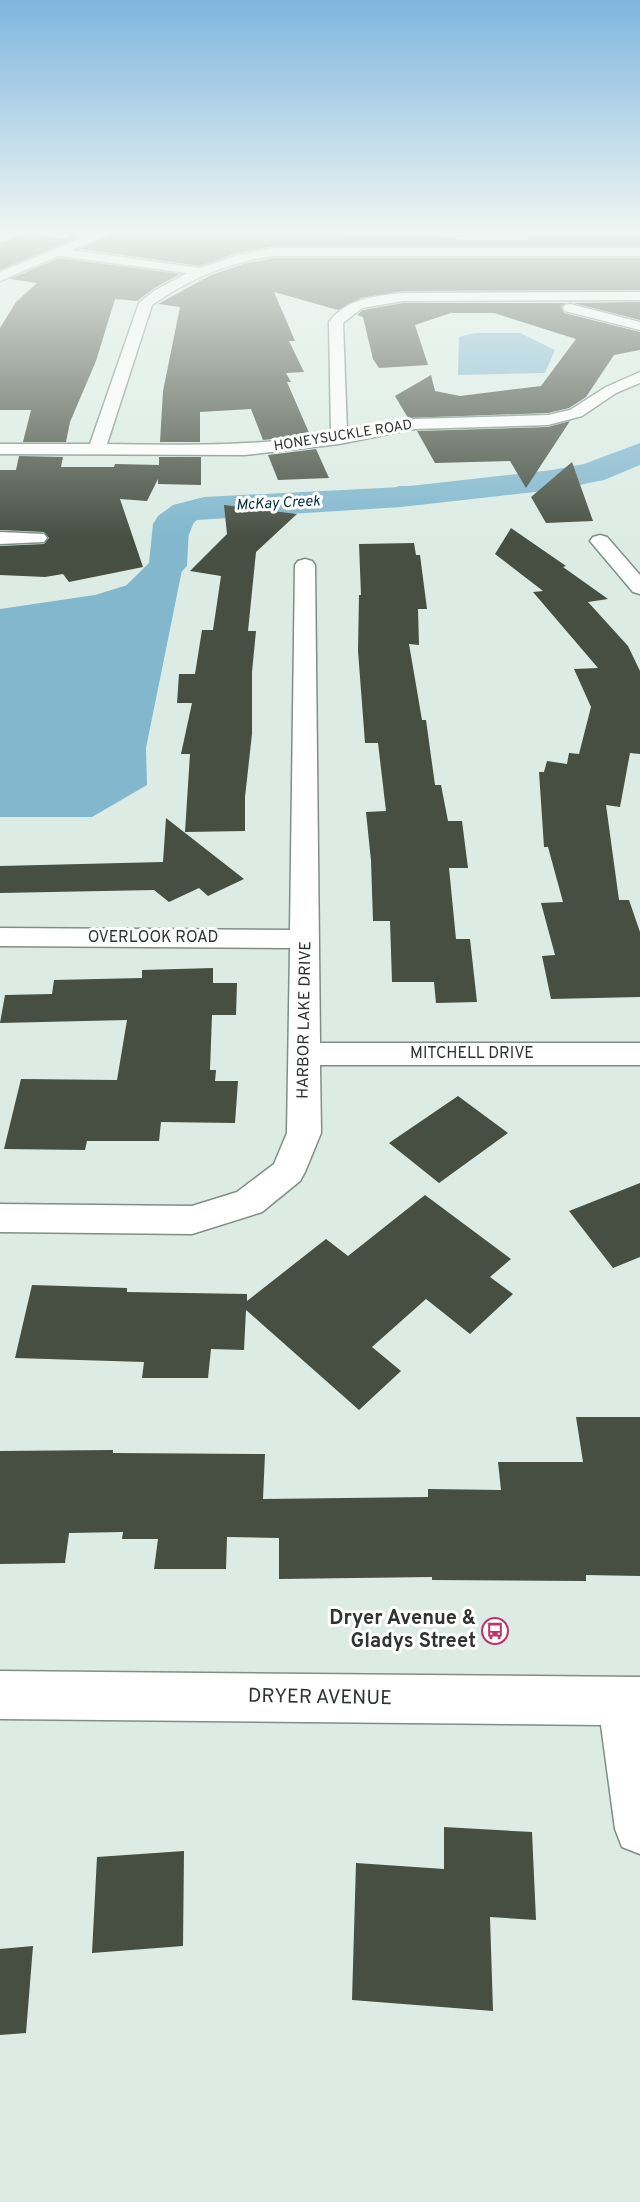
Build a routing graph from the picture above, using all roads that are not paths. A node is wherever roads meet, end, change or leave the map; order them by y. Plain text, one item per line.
1 (136, 334) edge
2 (336, 334) edge
3 (640, 376) edge
4 (339, 439) junction
5 (0, 449) edge
6 (97, 450) junction
7 (0, 538) edge
8 (37, 538) dead end
9 (600, 541) dead end
10 (306, 565) dead end
11 (639, 587) edge
12 (0, 937) edge
13 (306, 939) junction
14 (303, 1054) junction
15 (640, 1054) edge
16 (0, 1218) edge
17 (0, 1695) edge
18 (631, 1701) edge
19 (640, 1829) edge

1 - 6 street
2 - 4 street
3 - 4 street, HONEYSUCKLE ROAD
4 - 6 street, HONEYSUCKLE ROAD
5 - 6 street, HONEYSUCKLE ROAD
7 - 8 street
9 - 11 street
10 - 13 street, HARBOR LAKE DRIVE
12 - 13 street, OVERLOOK ROAD
13 - 14 street, HARBOR LAKE DRIVE
14 - 15 street, MITCHELL DRIVE
14 - 16 street, HARBOR LAKE DRIVE
17 - 18 street, DRYER AVENUE
18 - 19 street

